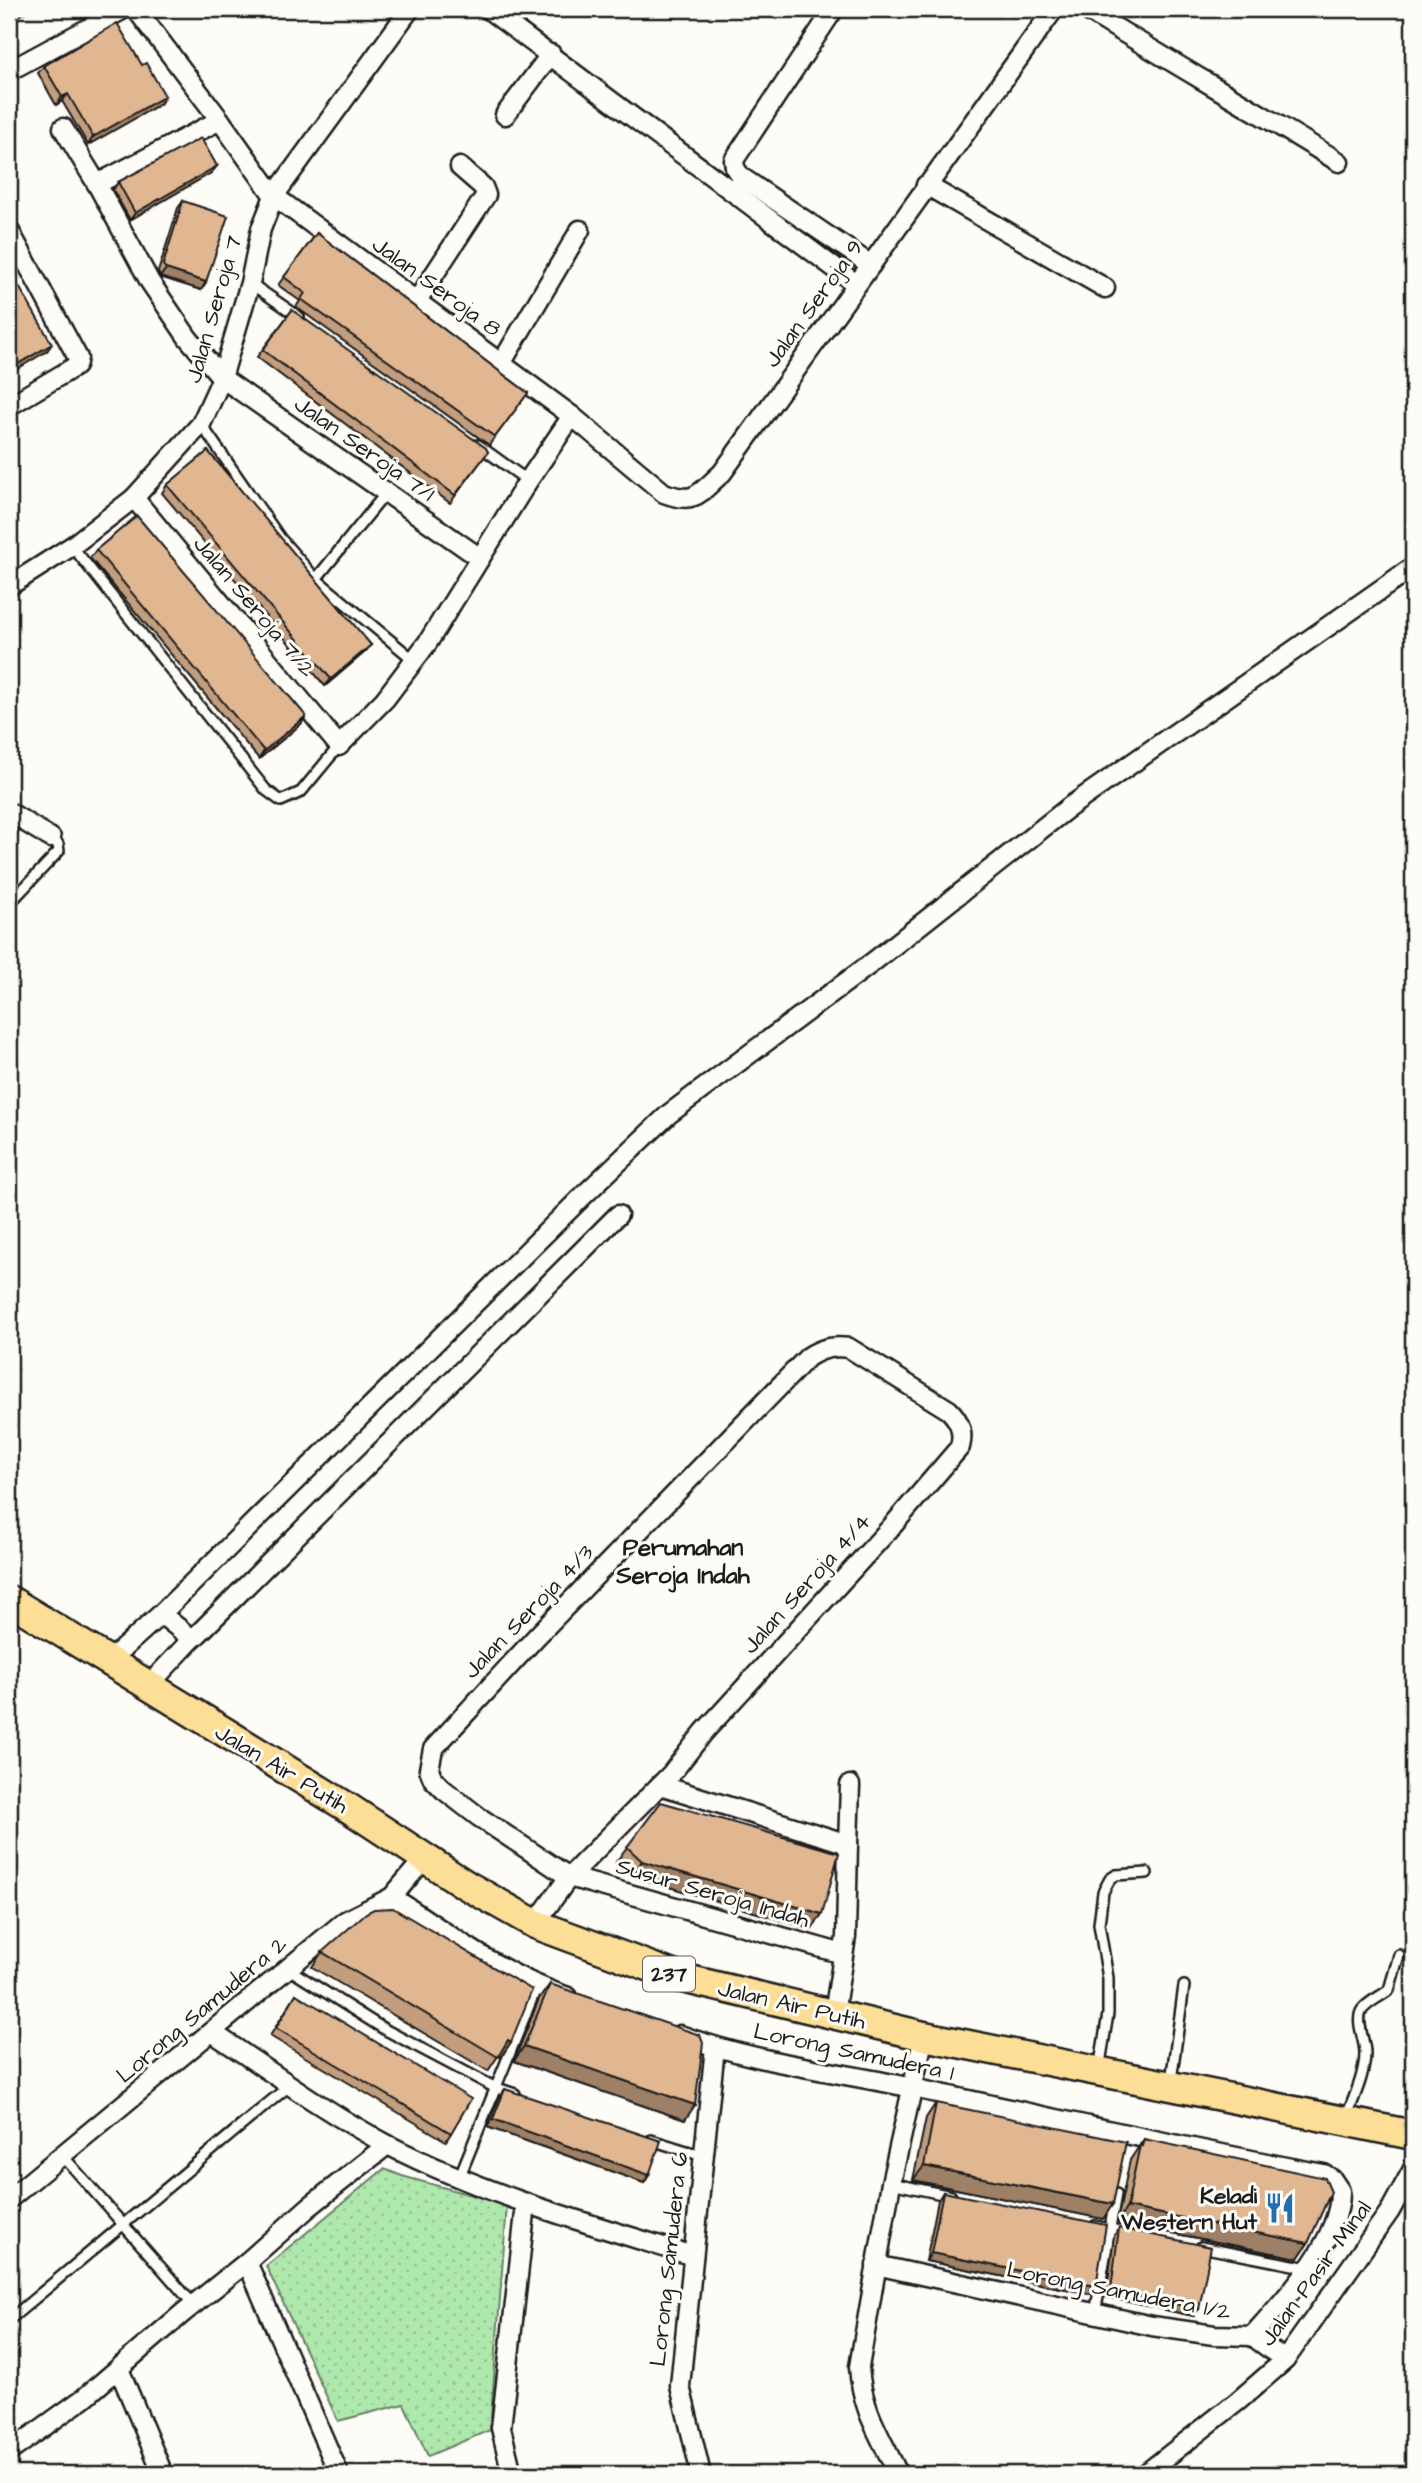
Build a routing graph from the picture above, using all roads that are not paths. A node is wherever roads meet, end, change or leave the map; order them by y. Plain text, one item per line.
1 (124, 9) edge
2 (136, 9) edge
3 (410, 9) edge
4 (488, 9) edge
5 (834, 9) edge
6 (1054, 9) edge
7 (1085, 9) edge
8 (551, 54) junction
9 (9, 71) edge
10 (505, 115) dead end
11 (220, 120) junction
12 (63, 128) dead end
13 (1339, 162) dead end
14 (460, 167) dead end
15 (97, 184) junction
16 (926, 185) junction
17 (274, 196) junction
18 (9, 230) edge
19 (580, 230) dead end
20 (871, 265) junction
21 (250, 282) junction
22 (856, 284) junction
23 (1104, 288) dead end
24 (416, 302) junction
25 (306, 322) edge
26 (501, 364) junction
27 (222, 378) junction
28 (9, 406) edge
29 (572, 416) junction
30 (201, 424) junction
31 (472, 441) edge
32 (528, 481) junction
33 (386, 493) junction
34 (134, 498) junction
35 (72, 546) junction
36 (480, 558) junction
37 (1413, 567) edge
38 (11, 579) edge
39 (316, 579) junction
40 (414, 660) junction
41 (339, 746) junction
42 (9, 812) edge
43 (51, 838) joint
44 (9, 904) edge
45 (618, 1215) dead end
46 (835, 1347) joint
47 (9, 1600) edge
48 (161, 1614) junction
49 (192, 1639) junction
50 (109, 1661) junction
51 (148, 1686) junction
52 (660, 1785) junction
53 (850, 1785) dead end
54 (848, 1844) junction
55 (424, 1859) junction
56 (1147, 1873) dead end
57 (569, 1877) junction
58 (393, 1897) junction
59 (535, 1924) junction
60 (843, 1954) junction
61 (1399, 1955) dead end
62 (287, 1968) junction
63 (537, 1986) junction
64 (1184, 1986) dead end
65 (585, 2002) edge
66 (834, 2014) junction
67 (669, 2031) edge
68 (213, 2033) junction
69 (924, 2036) junction
70 (715, 2048) junction
71 (1099, 2072) junction
72 (290, 2085) junction
73 (1170, 2086) junction
74 (494, 2087) junction
75 (913, 2088) junction
76 (527, 2098) edge
77 (1345, 2121) junction
78 (1413, 2135) edge
79 (638, 2136) edge
80 (387, 2144) junction
81 (63, 2155) junction
82 (704, 2156) junction
83 (458, 2178) junction
84 (1332, 2179) joint
85 (1410, 2180) edge
86 (891, 2183) junction
87 (1117, 2188) edge
88 (959, 2197) edge
89 (9, 2199) edge
90 (526, 2204) junction
91 (1081, 2224) edge
92 (123, 2225) junction
93 (1108, 2229) junction
94 (1135, 2234) edge
95 (1188, 2245) edge
96 (693, 2256) junction
97 (247, 2262) junction
98 (876, 2265) junction
99 (1308, 2268) junction
100 (193, 2304) junction
101 (1096, 2314) junction
102 (9, 2320) edge
103 (1252, 2336) junction
104 (1285, 2360) junction
105 (118, 2369) junction
106 (9, 2452) edge
107 (163, 2474) edge
108 (339, 2474) edge
109 (512, 2474) edge
110 (701, 2474) edge
111 (898, 2474) edge
112 (1145, 2474) edge

1 - 9 street
2 - 11 street, Jalan Seroja 8
3 - 17 street, Jalan Seroja 7
4 - 8 street
5 - 20 street
6 - 16 street, Jalan Seroja 9
7 - 13 street
8 - 10 street
8 - 22 street
11 - 15 street
11 - 17 street, Jalan Seroja 8
12 - 15 street, Jalan Seroja 7/1
14 - 24 street
15 - 27 street, Jalan Seroja 7/1
16 - 20 street, Jalan Seroja 9
16 - 23 street
17 - 21 street, Jalan Seroja 7
17 - 24 street, Jalan Seroja 8
18 - 28 street
19 - 26 street
20 - 22 street, Jalan Seroja 9
21 - 25 lane
21 - 27 street, Jalan Seroja 7
22 - 29 street, Jalan Seroja 9
24 - 26 street, Jalan Seroja 8
26 - 29 street, Jalan Seroja 8
27 - 30 street, Jalan Seroja 7
27 - 33 street, Jalan Seroja 7/1
29 - 32 street
30 - 34 street, Jalan Seroja 7
30 - 39 lane
31 - 32 lane
32 - 36 street
33 - 36 street, Jalan Seroja 7/1
33 - 39 lane
34 - 35 street, Jalan Seroja 7
34 - 41 street, Jalan Seroja 7/2
35 - 38 street, Jalan Seroja 7
35 - 41 lane
36 - 40 street
37 - 48 street
39 - 40 lane
40 - 41 street
42 - 43 street
43 - 44 lane
45 - 49 street
46 - 52 street, Jalan Seroja 4/4
46 - 57 street, Jalan Seroja 4/3
47 - 50 main road, Jalan Air Putih / 237
48 - 49 street
48 - 50 street
49 - 51 street
50 - 51 main road, Jalan Air Putih / 237
51 - 55 main road, Jalan Air Putih / 237
52 - 54 street
52 - 57 street, Jalan Seroja 4/4
53 - 54 street
54 - 60 street
55 - 58 street, Lorong Samudera 2
55 - 59 main road, Jalan Air Putih / 237
56 - 71 lane
57 - 59 street, Jalan Seroja 4/4
57 - 60 street, Susur Seroja Indah
58 - 62 street, Lorong Samudera 2
58 - 63 street
59 - 66 main road, Jalan Air Putih / 237
60 - 66 street
61 - 77 lane
62 - 68 street, Lorong Samudera 2
62 - 74 lane
63 - 65 street
63 - 74 lane
64 - 73 lane
66 - 69 main road, Jalan Air Putih / 237
67 - 70 street, Lorong Samudera 1
68 - 72 street
68 - 81 street, Lorong Samudera 2
69 - 71 main road, Jalan Air Putih / 237
69 - 75 street
70 - 75 street, Lorong Samudera 1
70 - 82 street, Lorong Samudera 6
71 - 73 main road, Jalan Air Putih / 237
72 - 80 street
72 - 92 lane
73 - 77 main road, Jalan Air Putih / 237
74 - 76 lane
74 - 83 lane
75 - 84 street, Lorong Samudera 1
75 - 86 street
77 - 78 main road, Jalan Air Putih / 237
79 - 82 lane
80 - 83 street
80 - 97 street
81 - 89 street, Lorong Samudera 2
81 - 92 lane
82 - 96 street, Lorong Samudera 6
83 - 90 street
84 - 99 street, Lorong Samudera 1/2
85 - 104 street, Jalan Pasir Minal
86 - 88 lane
86 - 98 street
87 - 93 lane
90 - 96 street
90 - 109 street
91 - 93 lane
92 - 100 lane
92 - 102 lane
93 - 94 lane
93 - 101 lane
95 - 99 lane
96 - 110 street, Lorong Samudera 6
97 - 100 street
97 - 108 street
98 - 101 street, Lorong Samudera 1/2
98 - 111 street
99 - 103 street, Lorong Samudera 1/2
100 - 105 street
101 - 103 street, Lorong Samudera 1/2
103 - 104 street
104 - 112 street, Jalan Pasir Minal
105 - 106 street
105 - 107 street

